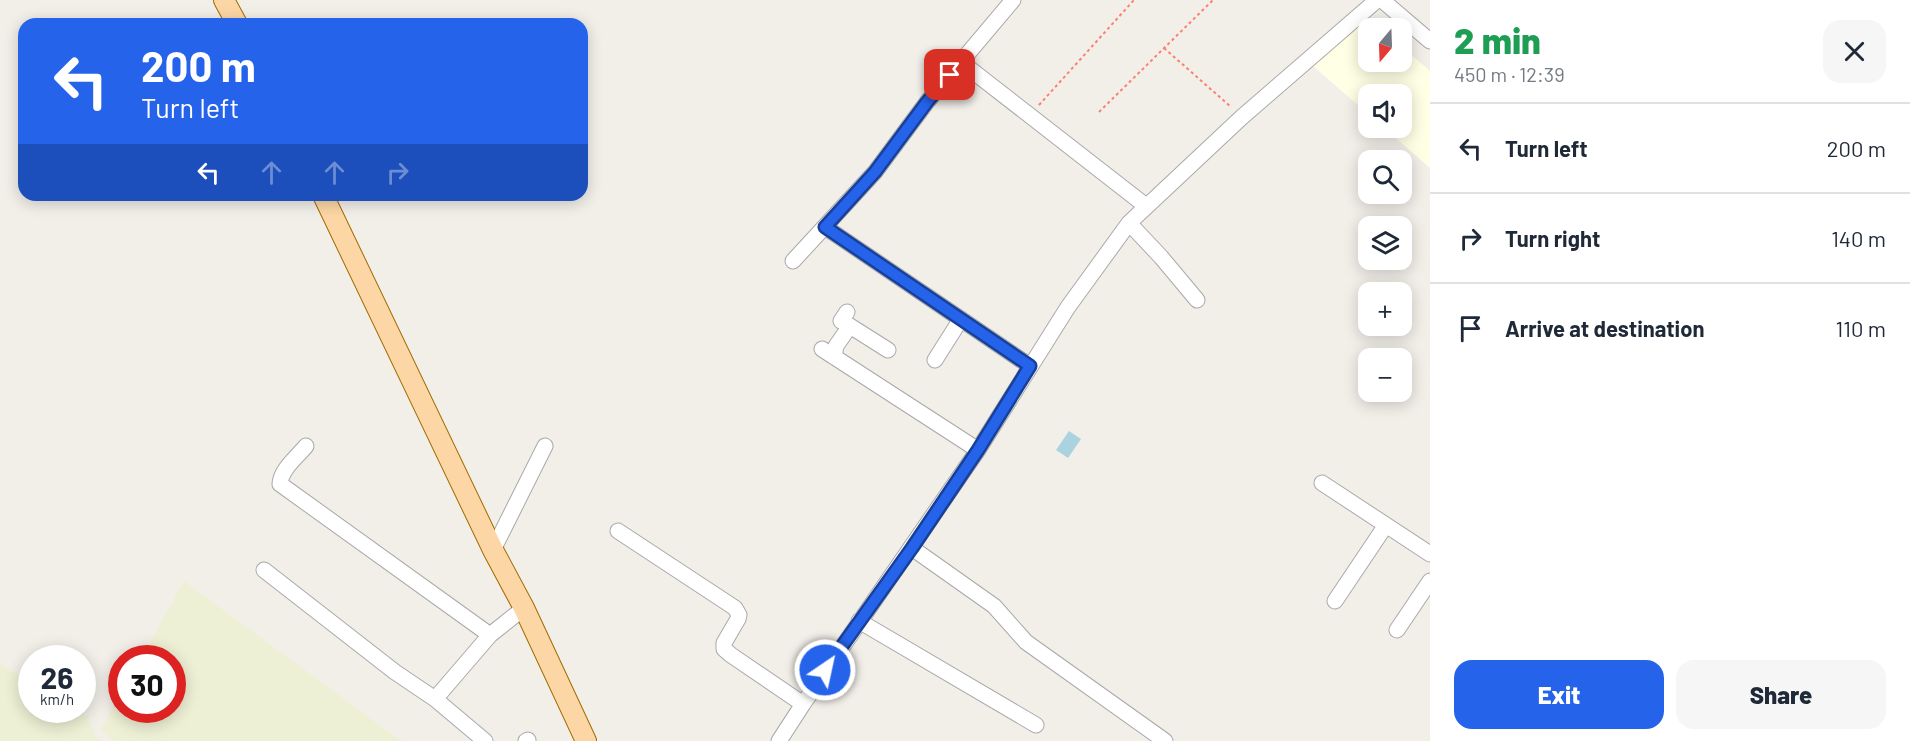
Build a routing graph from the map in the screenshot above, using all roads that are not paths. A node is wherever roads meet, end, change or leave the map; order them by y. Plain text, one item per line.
1 (224, 0) edge
2 (1013, 0) edge
3 (1377, 0) edge
4 (1382, 0) edge
5 (234, 18) edge
6 (1430, 41) edge
7 (961, 62) junction
8 (326, 201) edge
9 (1146, 206) junction
10 (1129, 223) junction
11 (825, 227) junction
12 (793, 261) dead end
13 (1197, 300) dead end
14 (961, 319) junction
15 (888, 350) dead end
16 (935, 360) dead end
17 (1030, 366) junction
18 (306, 446) dead end
19 (545, 446) dead end
20 (978, 450) junction
21 (1322, 483) dead end
22 (1386, 525) junction
23 (618, 531) dead end
24 (912, 548) junction
25 (493, 549) junction
26 (1430, 554) edge
27 (264, 570) dead end
28 (1430, 581) edge
29 (1335, 601) dead end
30 (524, 608) junction
31 (860, 621) junction
32 (1397, 630) dead end
33 (490, 635) junction
34 (435, 699) junction
35 (802, 704) junction
36 (1036, 725) dead end
37 (485, 741) edge
38 (586, 741) edge
39 (779, 741) edge
40 (1165, 741) edge

1 - 5 main road
2 - 7 street
3 - 9 street
4 - 6 street
7 - 9 street
7 - 11 street
8 - 25 main road
9 - 10 street
10 - 13 street
10 - 17 street
11 - 12 street
11 - 14 street
14 - 16 street
14 - 17 street
15 - 20 street
17 - 20 street
18 - 33 street
19 - 25 street
20 - 24 street
21 - 22 street
22 - 26 street
22 - 29 street
23 - 35 street
24 - 31 street
24 - 40 street
25 - 30 main road
27 - 34 street
28 - 32 street
30 - 33 street
30 - 38 main road
31 - 35 street
31 - 36 street
33 - 34 street
34 - 37 street
35 - 39 street

